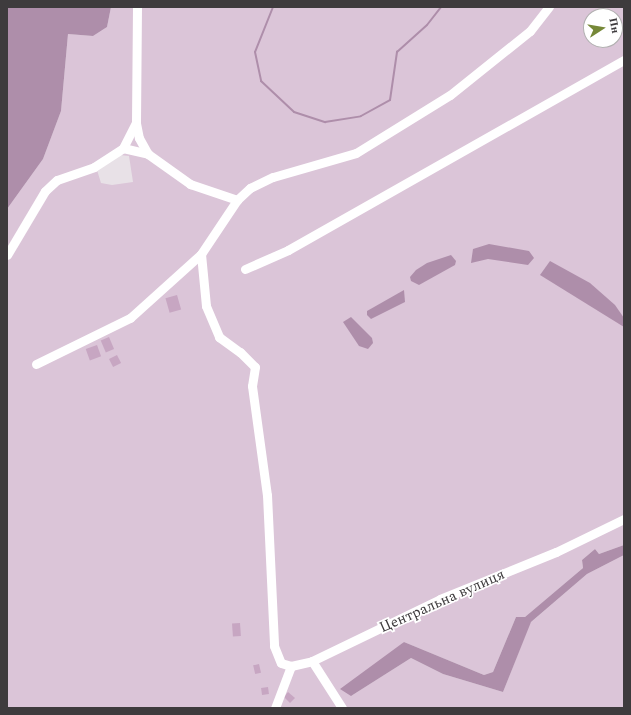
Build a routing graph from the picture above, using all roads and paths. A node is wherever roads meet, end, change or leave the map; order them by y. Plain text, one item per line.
1 (137, 7) edge
2 (549, 7) edge
3 (624, 60) edge
4 (136, 123) junction
5 (123, 148) junction
6 (148, 154) junction
7 (237, 200) junction
8 (201, 254) junction
9 (7, 255) edge
10 (245, 269) dead end
11 (36, 364) dead end
12 (624, 519) edge
13 (312, 661) junction
14 (291, 666) junction
15 (275, 708) edge
16 (342, 708) edge

1 - 4 street
2 - 7 street
3 - 10 street
4 - 5 street
4 - 6 street
5 - 6 street
5 - 9 street
6 - 7 street
7 - 8 street
8 - 11 street
8 - 14 street
12 - 13 street, Центральна вулиця
13 - 14 street, Центральна вулиця
13 - 16 street
14 - 15 street

